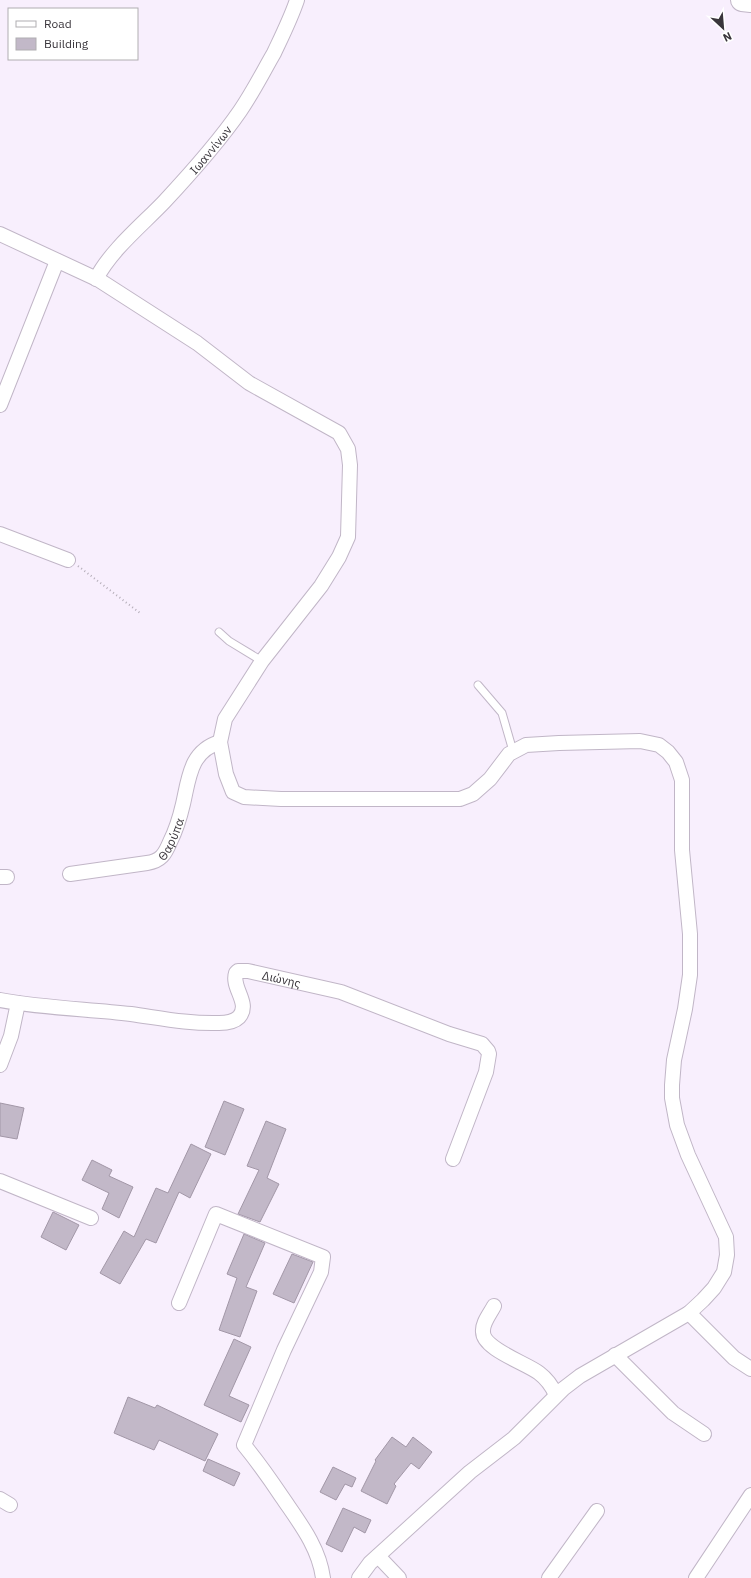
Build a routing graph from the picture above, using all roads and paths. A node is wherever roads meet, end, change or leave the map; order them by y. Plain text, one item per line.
1 (297, 0) edge
2 (742, 0) edge
3 (751, 0) edge
4 (0, 234) edge
5 (57, 261) junction
6 (96, 279) junction
7 (0, 404) edge
8 (0, 534) edge
9 (68, 560) joint
10 (140, 614) dead end
11 (218, 632) dead end
12 (262, 661) junction
13 (478, 685) dead end
14 (220, 742) junction
15 (513, 751) junction
16 (70, 874) dead end
17 (0, 1000) edge
18 (18, 1003) junction
19 (0, 1065) edge
20 (453, 1159) dead end
21 (0, 1181) edge
22 (91, 1218) dead end
23 (179, 1303) dead end
24 (494, 1306) dead end
25 (689, 1312) junction
26 (615, 1355) junction
27 (751, 1369) edge
28 (556, 1395) junction
29 (704, 1434) dead end
30 (751, 1495) edge
31 (597, 1511) dead end
32 (378, 1556) junction
33 (323, 1578) edge
34 (359, 1578) edge
35 (399, 1578) edge
36 (549, 1578) edge
37 (696, 1578) edge

1 - 6 street, Ιωαννίνων
2 - 3 main road
4 - 5 street
5 - 6 street
5 - 7 street
6 - 12 street
8 - 9 street
9 - 10 path
11 - 12 lane
12 - 14 street
13 - 15 lane
14 - 15 street
14 - 16 street, Θαρύπα
15 - 25 street
17 - 18 street, Διώνης
18 - 19 street
18 - 20 street, Διώνης
21 - 22 street
23 - 33 street
24 - 28 street
25 - 26 street
25 - 27 street
26 - 28 street
26 - 29 street
28 - 32 street
30 - 37 street
31 - 36 street
32 - 34 street
32 - 35 street

